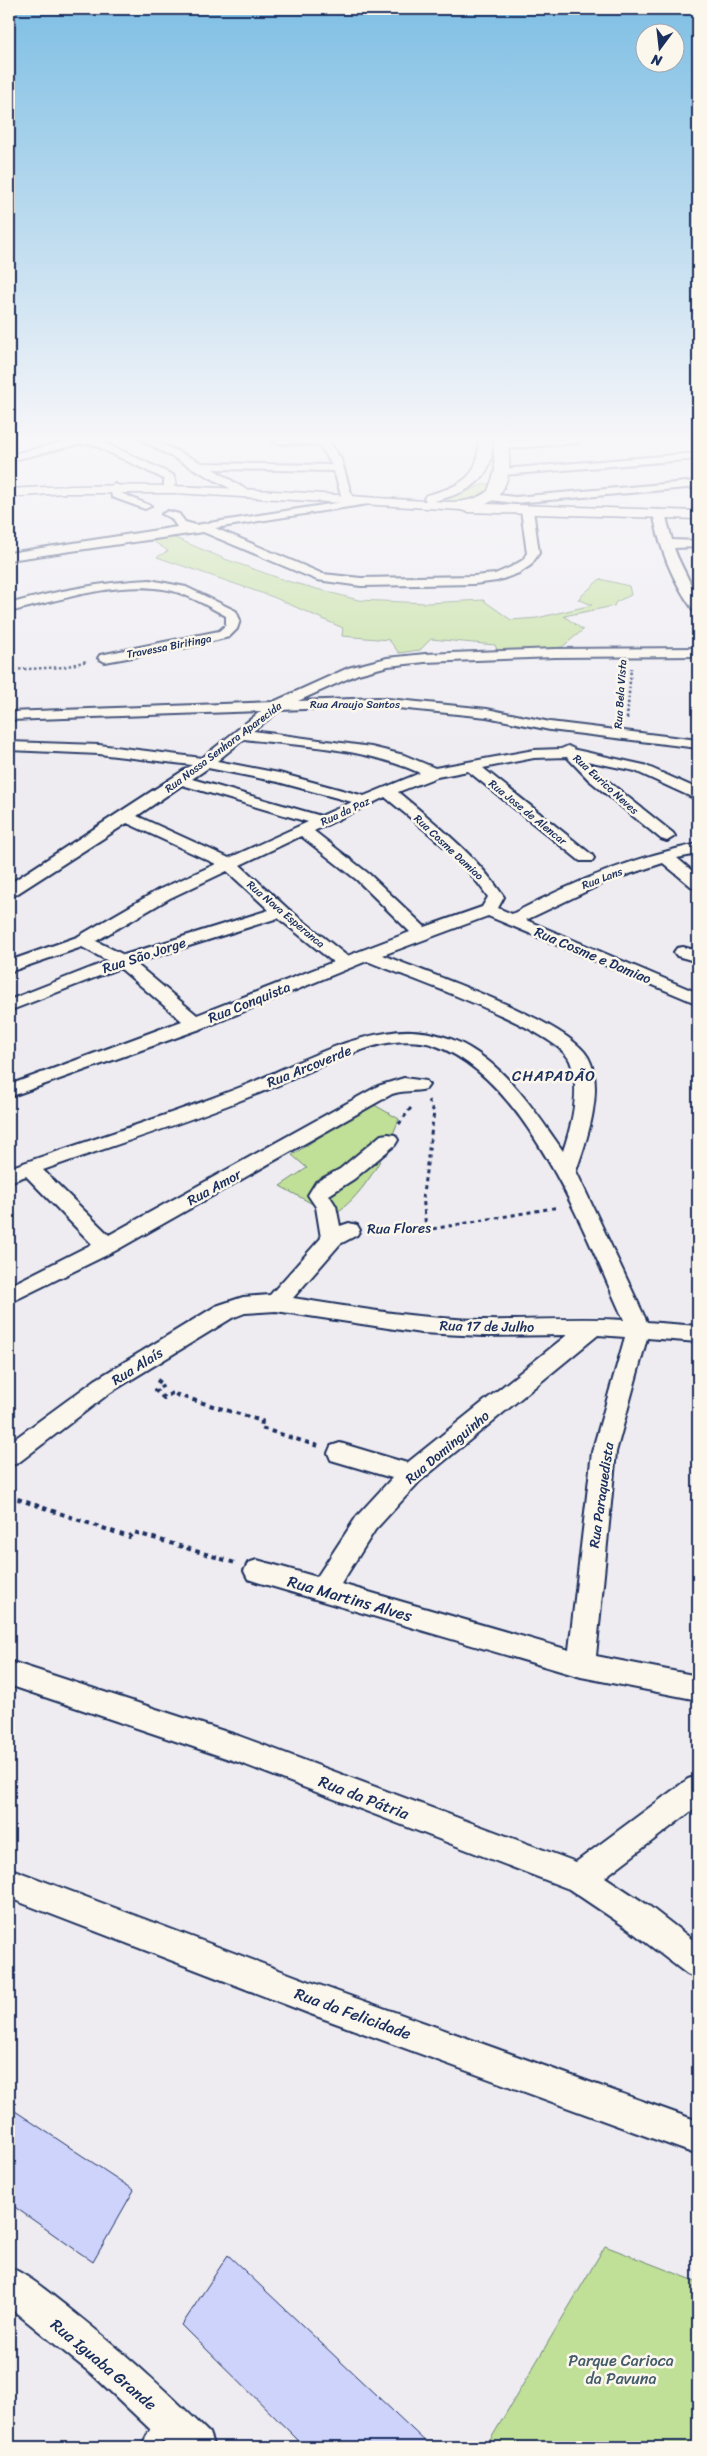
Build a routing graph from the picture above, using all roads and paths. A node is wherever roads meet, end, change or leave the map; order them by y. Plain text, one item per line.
1 (25, 555) edge
2 (267, 555) edge
3 (531, 555) edge
4 (669, 555) edge
5 (9, 557) edge
6 (9, 608) edge
7 (698, 608) edge
8 (632, 652) junction
9 (698, 652) edge
10 (105, 658) joint
11 (9, 670) edge
12 (277, 705) junction
13 (9, 716) edge
14 (550, 726) junction
15 (242, 734) junction
16 (626, 737) junction
17 (698, 744) edge
18 (9, 746) edge
19 (571, 753) junction
20 (204, 764) junction
21 (470, 765) junction
22 (433, 773) junction
23 (180, 780) junction
24 (387, 791) junction
25 (698, 795) edge
26 (366, 801) junction
27 (126, 817) junction
28 (323, 821) junction
29 (303, 830) junction
30 (667, 836) dead end
31 (698, 849) edge
32 (586, 858) dead end
33 (667, 858) junction
34 (229, 864) junction
35 (698, 884) edge
36 (9, 891) edge
37 (489, 910) junction
38 (282, 912) junction
39 (511, 921) junction
40 (421, 933) junction
41 (83, 940) junction
42 (368, 955) junction
43 (122, 961) junction
44 (345, 963) junction
45 (9, 967) edge
46 (698, 999) edge
47 (9, 1006) edge
48 (196, 1024) junction
49 (421, 1089) junction
50 (9, 1091) edge
51 (388, 1140) joint
52 (30, 1168) junction
53 (566, 1171) junction
54 (9, 1175) edge
55 (582, 1203) junction
56 (426, 1230) junction
57 (340, 1234) junction
58 (107, 1246) junction
59 (9, 1295) edge
60 (276, 1303) junction
61 (593, 1326) junction
62 (639, 1328) junction
63 (698, 1334) edge
64 (137, 1366) junction
65 (340, 1453) joint
66 (9, 1456) edge
67 (411, 1474) junction
68 (9, 1496) edge
69 (257, 1571) joint
70 (324, 1589) junction
71 (580, 1665) junction
72 (9, 1673) edge
73 (698, 1688) edge
74 (698, 1789) edge
75 (579, 1878) junction
76 (9, 1883) edge
77 (698, 1963) edge
78 (698, 2138) edge
79 (9, 2285) edge
80 (158, 2432) edge
81 (195, 2447) edge

1 - 5 street
2 - 3 street
4 - 7 street
6 - 10 street, Travessa Biritinga
8 - 9 street, Rua Nossa Senhora Aparecida
8 - 12 street, Rua Nossa Senhora Aparecida
8 - 16 path, Rua Bela Vista
10 - 11 path
12 - 13 street, Rua Araujo Santos
12 - 14 street, Rua Araujo Santos
12 - 15 street, Rua Nossa Senhora Aparecida
14 - 16 street, Rua Araujo Santos
14 - 19 street, Rua Eurico Neves
15 - 20 street, Rua Nossa Senhora Aparecida
15 - 22 street
16 - 17 street, Rua Araujo Santos
18 - 20 street
19 - 21 street, Rua da Paz
19 - 25 street, Rua da Paz
19 - 30 street, Rua Eurico Neves
20 - 23 street, Rua Nossa Senhora Aparecida
20 - 26 street
21 - 22 street, Rua da Paz
21 - 32 street, Rua Jose de Alencar
22 - 24 street, Rua da Paz
23 - 27 street, Rua Nossa Senhora Aparecida
23 - 28 street
24 - 26 street, Rua da Paz
24 - 37 street, Rua Cosme Damiao
26 - 28 street, Rua da Paz
27 - 34 street, Rua Nova Esperanca
27 - 36 street, Rua Nossa Senhora Aparecida
28 - 29 street, Rua da Paz
29 - 34 street, Rua da Paz
29 - 40 street
31 - 33 street, Rua Lans
33 - 35 street
33 - 39 street, Rua Lans
34 - 38 street, Rua Nova Esperanca
34 - 41 street, Rua da Paz
37 - 39 street, Rua Cosme e Damiao
37 - 40 street, Rua Conquista
38 - 43 street, Rua São Jorge
38 - 44 street, Rua Nova Esperanca
39 - 46 street, Rua Cosme e Damiao
40 - 42 street, Rua Conquista
41 - 43 street
41 - 45 street, Rua da Paz
42 - 44 street, Rua Conquista
42 - 53 street
43 - 47 street, Rua São Jorge
43 - 48 street
44 - 48 street, Rua Conquista
48 - 50 street, Rua Conquista
49 - 51 path
49 - 56 path
49 - 58 street, Rua Amor
51 - 57 street
52 - 53 street, Rua Arcoverde
52 - 54 street, Rua Arcoverde
52 - 58 street
53 - 55 street, Rua Arcoverde
55 - 56 path, Rua Flores
55 - 62 street, Rua Arcoverde
56 - 57 path, Rua Flores
57 - 60 street
58 - 59 street, Rua Amor
60 - 61 street, Rua 17 de Julho
60 - 64 street, Rua Alaís
61 - 62 street, Rua 17 de Julho
61 - 67 street, Rua Dominguinho
62 - 63 street, Rua 17 de Julho
62 - 71 street, Rua Paraquedista
64 - 65 path
64 - 66 street, Rua Alaís
65 - 67 street
67 - 70 street, Rua Dominguinho
68 - 69 path
69 - 70 street, Rua Martins Alves
70 - 71 street, Rua Martins Alves
71 - 73 street, Rua Martins Alves
72 - 75 street, Rua da Pátria
74 - 75 street
75 - 77 street, Rua da Pátria
76 - 78 street, Rua da Felicidade
79 - 80 street, Rua Iguaba Grande
80 - 81 street, Rua Iguaba Grande

